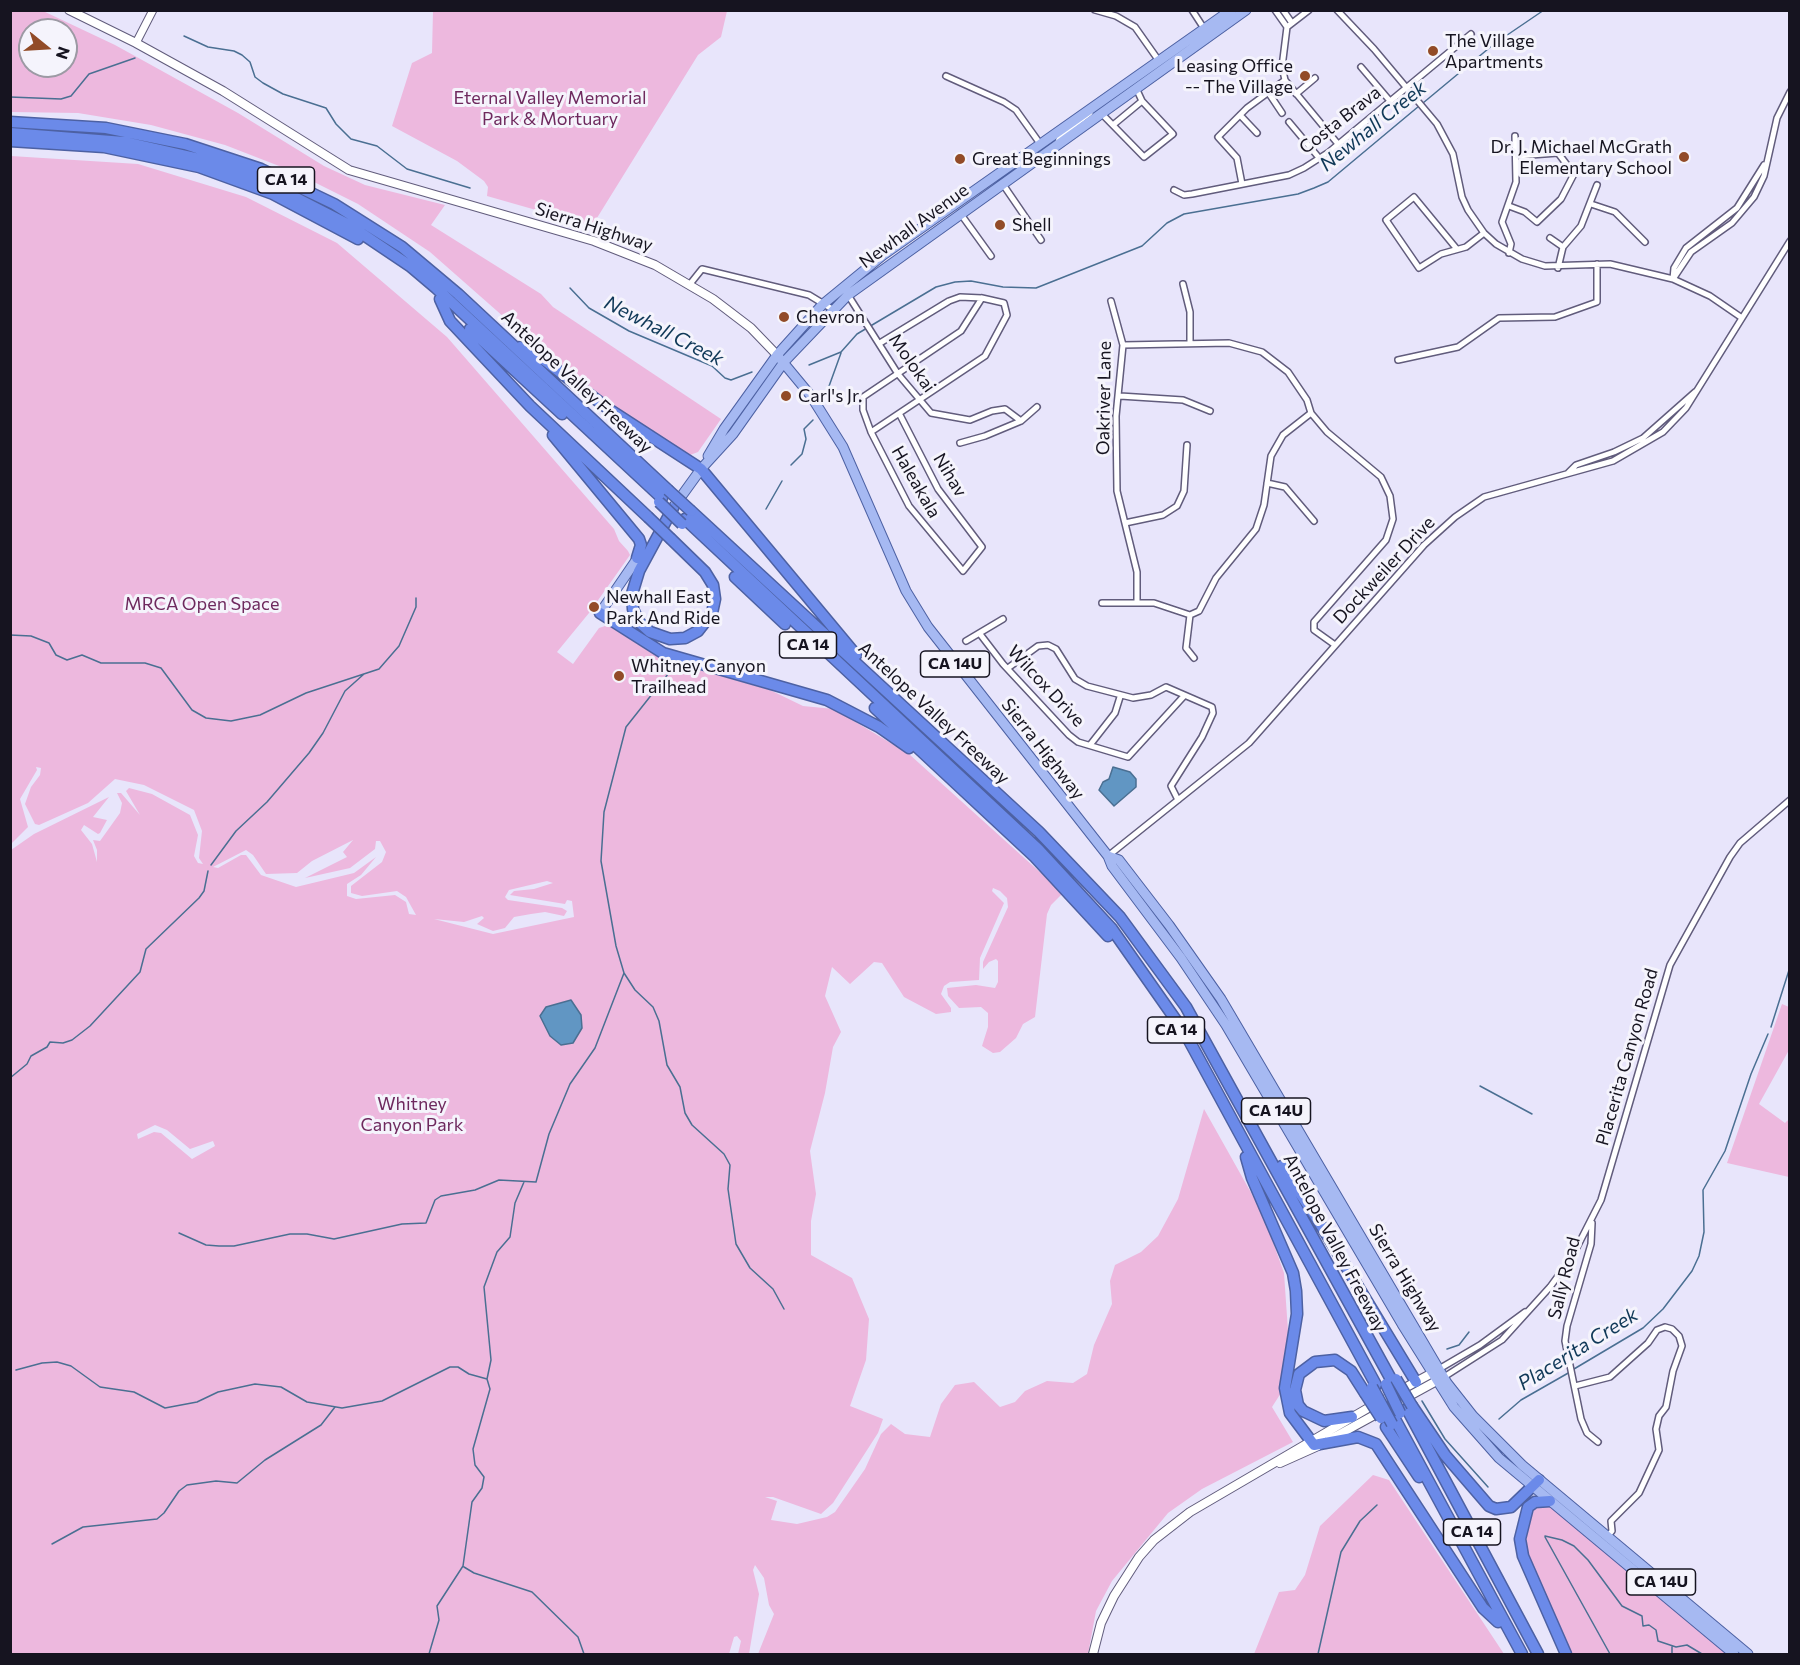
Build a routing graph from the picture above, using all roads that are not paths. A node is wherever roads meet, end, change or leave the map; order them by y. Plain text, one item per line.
1 (69, 10) edge
2 (153, 10) edge
3 (1095, 10) edge
4 (1192, 10) edge
5 (1231, 10) edge
6 (1246, 10) edge
7 (1275, 10) edge
8 (1283, 10) edge
9 (1309, 10) edge
10 (1337, 10) edge
11 (1290, 25) junction
12 (1206, 29) junction
13 (1471, 34) dead end
14 (1205, 40) junction
15 (136, 43) junction
16 (1159, 61) junction
17 (1361, 68) dead end
18 (946, 76) dead end
19 (1315, 78) dead end
20 (1286, 80) junction
21 (1407, 86) junction
22 (1136, 88) junction
23 (1268, 92) junction
24 (1790, 92) edge
25 (1296, 94) junction
26 (1142, 101) junction
27 (1390, 101) junction
28 (1097, 111) junction
29 (1282, 114) dead end
30 (1240, 115) junction
31 (1289, 122) dead end
32 (10, 123) edge
33 (1113, 125) junction
34 (10, 128) edge
35 (10, 133) edge
36 (1257, 133) dead end
37 (1515, 136) dead end
38 (10, 141) edge
39 (1338, 144) junction
40 (1041, 145) junction
41 (1517, 156) junction
42 (1320, 159) junction
43 (1018, 171) junction
44 (1002, 183) junction
45 (1242, 184) junction
46 (1597, 185) dead end
47 (989, 187) junction
48 (1174, 190) dead end
49 (1591, 204) junction
50 (1509, 206) junction
51 (960, 213) junction
52 (1484, 233) junction
53 (1550, 238) dead end
54 (1041, 240) dead end
55 (1790, 241) edge
56 (1645, 242) dead end
57 (1456, 248) junction
58 (1563, 248) junction
59 (1509, 253) junction
60 (883, 255) junction
61 (991, 256) dead end
62 (1597, 264) junction
63 (1558, 268) junction
64 (1673, 279) junction
65 (690, 284) junction
66 (1183, 284) dead end
67 (848, 295) junction
68 (982, 298) junction
69 (440, 299) junction
70 (1111, 301) dead end
71 (822, 305) junction
72 (832, 309) junction
73 (1742, 318) junction
74 (812, 331) junction
75 (1190, 342) junction
76 (880, 343) junction
77 (514, 345) junction
78 (1123, 345) junction
79 (777, 355) junction
80 (1398, 360) dead end
81 (784, 363) junction
82 (898, 374) junction
83 (1119, 396) junction
84 (919, 402) junction
85 (530, 406) junction
86 (1037, 407) dead end
87 (1210, 411) dead end
88 (1311, 412) junction
89 (900, 415) junction
90 (1021, 421) junction
91 (871, 432) junction
92 (960, 443) dead end
93 (1187, 445) dead end
94 (701, 469) junction
95 (1267, 483) junction
96 (663, 496) junction
97 (673, 508) junction
98 (686, 517) junction
99 (1314, 521) dead end
100 (1125, 523) junction
101 (637, 558) junction
102 (963, 571) joint
103 (1137, 602) junction
104 (1102, 603) dead end
105 (600, 613) joint
106 (1190, 615) junction
107 (1003, 619) dead end
108 (980, 634) junction
109 (966, 641) dead end
110 (1335, 645) junction
111 (1194, 658) dead end
112 (1008, 668) junction
113 (884, 689) junction
114 (1184, 696) junction
115 (1120, 697) junction
116 (1090, 745) junction
117 (936, 764) junction
118 (1178, 800) junction
119 (1790, 800) edge
120 (1108, 856) junction
121 (1070, 877) junction
122 (1105, 915) junction
123 (1266, 1150) junction
124 (1246, 1157) junction
125 (1592, 1222) junction
126 (1572, 1257) junction
127 (1585, 1264) junction
128 (1438, 1375) junction
129 (1416, 1382) junction
130 (1381, 1385) junction
131 (1575, 1386) junction
132 (1352, 1417) junction
133 (1399, 1417) junction
134 (1598, 1442) dead end
135 (1314, 1443) junction
136 (1536, 1483) junction
137 (1550, 1501) junction
138 (1607, 1537) junction
139 (1678, 1603) junction
140 (1498, 1622) junction
141 (1094, 1654) edge
142 (1516, 1654) edge
143 (1522, 1654) edge
144 (1532, 1654) edge
145 (1538, 1654) edge
146 (1566, 1654) edge
147 (1734, 1654) edge
148 (1748, 1654) edge

1 - 15 main road, Sierra Highway
2 - 15 street
3 - 16 street
4 - 12 street
5 - 12 main road, Newhall Avenue
6 - 14 main road, Newhall Avenue
7 - 11 street
8 - 11 street
9 - 11 street
10 - 21 street
11 - 20 street
12 - 14 street
12 - 16 main road, Newhall Avenue
13 - 21 street, Costa Brava
14 - 22 main road, Newhall Avenue
15 - 65 main road, Sierra Highway
16 - 28 main road, Newhall Avenue
17 - 27 street
18 - 40 street
19 - 25 street
20 - 23 street
20 - 25 street
21 - 27 street, Costa Brava
21 - 52 street
22 - 26 street
22 - 28 main road, Newhall Avenue
23 - 29 street
23 - 30 street
24 - 64 street
25 - 39 street
26 - 33 street
26 - 33 street
27 - 39 street, Costa Brava
28 - 33 street
28 - 40 main road, Newhall Avenue
28 - 43 main road, Newhall Avenue
30 - 36 street
30 - 45 street
31 - 42 street
32 - 77 highway, Antelope Valley Freeway / CA 14
34 - 96 highway
35 - 96 highway
37 - 41 street
38 - 69 highway, Antelope Valley Freeway / CA 14
39 - 42 street, Costa Brava
40 - 43 main road
40 - 47 main road, Newhall Avenue
41 - 50 street
41 - 50 street
42 - 45 street, Costa Brava
43 - 44 main road, Newhall Avenue
44 - 47 main road, Newhall Avenue
44 - 54 street
45 - 48 street, Costa Brava
46 - 49 street
47 - 51 main road, Newhall Avenue
47 - 60 main road, Newhall Avenue
49 - 56 street
49 - 58 street
50 - 59 street
51 - 61 street
51 - 67 main road, Newhall Avenue
52 - 57 street
52 - 59 street
53 - 58 street
55 - 73 street
57 - 57 street
58 - 63 street
59 - 63 street
60 - 67 street
60 - 71 main road, Newhall Avenue
62 - 63 street
62 - 64 street
62 - 80 street
64 - 73 street
65 - 71 street
65 - 79 main road, Sierra Highway
66 - 75 street
67 - 72 main road, Newhall Avenue
67 - 76 street, Molokai
68 - 76 street
68 - 82 street
68 - 84 street
69 - 85 highway
69 - 96 highway, Antelope Valley Freeway / CA 14
70 - 78 street, Oakriver Lane
71 - 72 street
71 - 74 street
71 - 79 main road, Newhall Avenue
72 - 74 main road, Newhall Avenue
73 - 110 street, Dockweiler Drive
74 - 81 main road, Newhall Avenue
75 - 78 street
75 - 88 street
76 - 82 street, Molokai
77 - 94 highway
77 - 96 highway, Antelope Valley Freeway / CA 14
78 - 83 street, Oakriver Lane
79 - 81 main road, Sierra Highway
79 - 94 main road, Newhall Avenue
81 - 94 main road, Newhall Avenue
81 - 120 main road, Sierra Highway / CA 14U
82 - 84 street, Molokai
82 - 91 street, Haleakala
83 - 87 street
83 - 100 street, Oakriver Lane
84 - 89 street
84 - 90 street, Molokai
85 - 97 highway, bridge
85 - 101 highway
86 - 90 street
88 - 95 street
88 - 110 street
89 - 91 street
89 - 102 street, Nihav
90 - 92 street
91 - 102 street, Haleakala
93 - 100 street
94 - 97 main road, Newhall Avenue
94 - 113 highway
95 - 99 street
95 - 106 street
96 - 98 highway, Antelope Valley Freeway / CA 14, bridge
96 - 98 highway, Antelope Valley Freeway / CA 14, bridge
97 - 101 main road, Newhall Avenue
98 - 113 highway, Antelope Valley Freeway / CA 14
98 - 117 highway, Antelope Valley Freeway / CA 14
98 - 121 highway
100 - 103 street, Oakriver Lane
101 - 105 main road, Newhall Avenue
103 - 104 street
103 - 106 street
105 - 117 highway
106 - 111 street
107 - 108 street
108 - 109 street
108 - 112 street, Wilcox Drive
110 - 118 street, Dockweiler Drive
112 - 115 street
112 - 116 street, Wilcox Drive
113 - 121 highway, Antelope Valley Freeway / CA 14
114 - 115 street
114 - 116 street, Wilcox Drive
114 - 118 street
115 - 116 street
117 - 121 highway, Antelope Valley Freeway / CA 14
118 - 120 street, Dockweiler Drive
119 - 125 street, Placerita Canyon Road
120 - 128 main road, Sierra Highway / CA 14U
120 - 128 main road, Sierra Highway / CA 14U
121 - 122 highway, Antelope Valley Freeway / CA 14
121 - 122 highway, Antelope Valley Freeway / CA 14
122 - 123 highway, Antelope Valley Freeway / CA 14
122 - 124 highway, Antelope Valley Freeway / CA 14
122 - 130 highway
123 - 129 highway
123 - 130 highway, Antelope Valley Freeway / CA 14
124 - 130 highway, Antelope Valley Freeway / CA 14
124 - 135 highway
125 - 126 street, Placerita Canyon Road
125 - 127 street, Sally Road
126 - 127 street
126 - 128 street, Placerita Canyon Road
127 - 131 street, Sally Road
128 - 129 main road, Placerita Canyon Road
128 - 135 main road, Placerita Canyon Road
128 - 136 main road, Sierra Highway / CA 14U
129 - 132 main road, Placerita Canyon Road
130 - 132 highway
130 - 133 highway, bridge
130 - 133 highway, Antelope Valley Freeway / CA 14, bridge
131 - 134 street, Sally Road
131 - 138 street
132 - 135 main road, Placerita Canyon Road
133 - 136 highway
133 - 140 highway, Antelope Valley Freeway / CA 14
133 - 143 highway
133 - 144 highway
133 - 145 highway, Antelope Valley Freeway / CA 14
135 - 140 highway
135 - 141 main road, Placerita Canyon Road
136 - 137 main road, Sierra Highway / CA 14U
136 - 138 main road, Sierra Highway / CA 14U
137 - 139 main road, Sierra Highway / CA 14U
137 - 146 highway
138 - 139 main road, Sierra Highway / CA 14U
139 - 147 main road, Sierra Highway / CA 14U
139 - 148 main road, Sierra Highway / CA 14U
140 - 142 highway, Antelope Valley Freeway / CA 14

